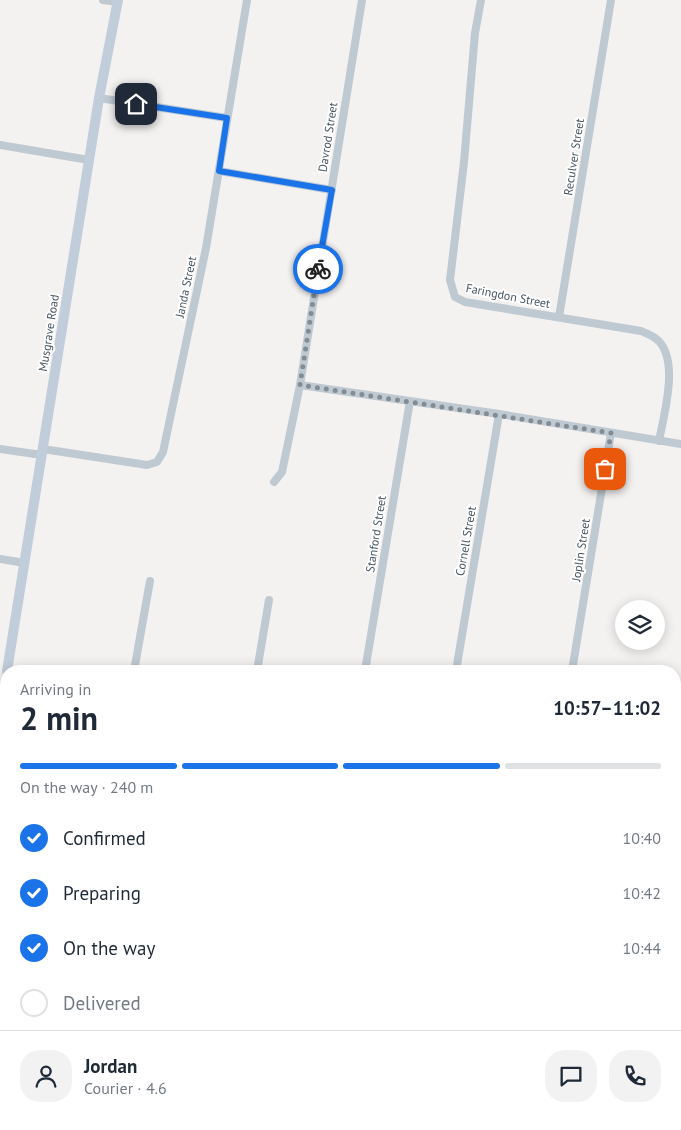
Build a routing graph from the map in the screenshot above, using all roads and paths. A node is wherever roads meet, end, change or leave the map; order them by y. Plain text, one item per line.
1 (103, 0) edge
2 (247, 0) edge
3 (362, 0) edge
4 (481, 0) edge
5 (611, 0) edge
6 (118, 1) edge
7 (100, 98) junction
8 (227, 118) junction
9 (0, 145) edge
10 (89, 160) junction
11 (219, 171) junction
12 (332, 190) junction
13 (559, 317) junction
14 (300, 385) junction
15 (410, 401) junction
16 (499, 414) junction
17 (611, 433) junction
18 (659, 441) junction
19 (681, 444) edge
20 (0, 448) edge
21 (43, 452) junction
22 (274, 482) dead end
23 (0, 559) edge
24 (24, 563) junction
25 (150, 580) dead end
26 (269, 600) dead end
27 (8, 665) edge
28 (135, 665) edge
29 (259, 665) edge
30 (366, 665) edge
31 (457, 665) edge
32 (573, 665) edge

1 - 6 street
2 - 8 street, Janda Street
3 - 12 street, Davrod Street
4 - 13 street, Faringdon Street
5 - 13 street, Reculver Street
6 - 7 street, Musgrave Road
7 - 8 street
7 - 10 street, Musgrave Road
8 - 11 street, Janda Street
9 - 10 street
10 - 21 street, Musgrave Road
11 - 12 street
11 - 21 street, Janda Street
12 - 14 street, Davrod Street
13 - 18 street, Faringdon Street
14 - 15 street
14 - 22 street, Davrod Street
15 - 16 street
15 - 30 street, Stanford Street
16 - 17 street
16 - 31 street, Cornell Street
17 - 18 street
17 - 32 street, Joplin Street
18 - 19 street
20 - 21 street, Janda Street
21 - 24 street, Musgrave Road
23 - 24 street
24 - 27 street, Musgrave Road
25 - 28 street
26 - 29 street

